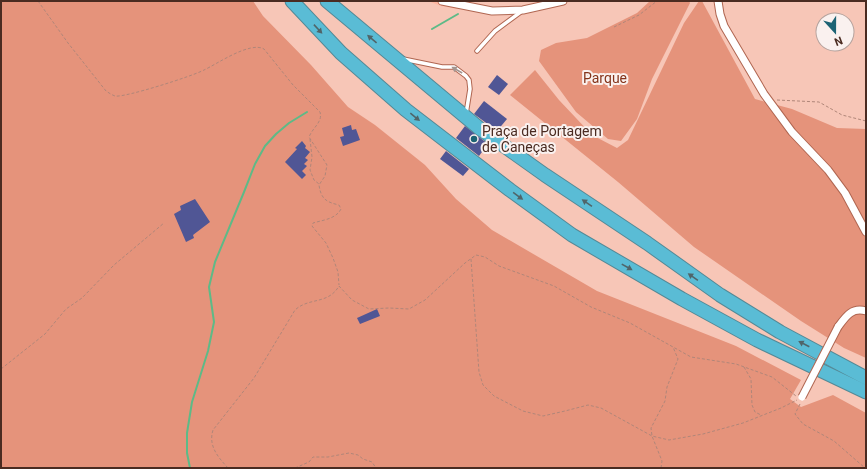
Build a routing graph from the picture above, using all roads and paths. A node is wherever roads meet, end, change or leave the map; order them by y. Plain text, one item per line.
1 (38, 1) edge
2 (292, 1) edge
3 (327, 1) edge
4 (442, 1) edge
5 (563, 1) edge
6 (657, 1) edge
7 (718, 1) edge
8 (523, 10) junction
9 (614, 27) dead end
10 (477, 51) dead end
11 (394, 57) junction
12 (768, 100) junction
13 (466, 117) junction
14 (866, 121) edge
15 (309, 138) junction
16 (319, 185) junction
17 (164, 224) dead end
18 (866, 232) edge
19 (471, 258) junction
20 (339, 286) junction
21 (866, 311) edge
22 (672, 346) junction
23 (839, 362) junction
24 (744, 366) junction
25 (1, 369) edge
26 (866, 371) edge
27 (866, 378) edge
28 (862, 391) edge
29 (802, 397) junction
30 (762, 416) junction
31 (652, 436) junction
32 (228, 468) edge
33 (295, 468) edge
34 (376, 468) edge
35 (661, 468) edge
36 (865, 468) edge

1 - 15 path
2 -> 28 highway
11 -> 3 highway
4 - 8 street
5 - 8 street
6 - 9 path
7 - 12 street
8 - 10 lane
11 - 13 highway
13 -> 11 lane
12 - 14 path
12 - 18 street
23 -> 13 highway
15 - 16 path
15 - 16 path
16 - 20 path
17 - 25 path
19 - 20 path
19 - 22 path
19 - 31 path
20 - 32 path
21 - 29 street, bridge
22 - 24 path
22 - 31 path
23 - 26 highway
23 - 27 highway
24 - 29 path
24 - 30 path
29 - 30 path
29 - 36 path
30 - 31 path
31 - 35 path
33 - 34 path

